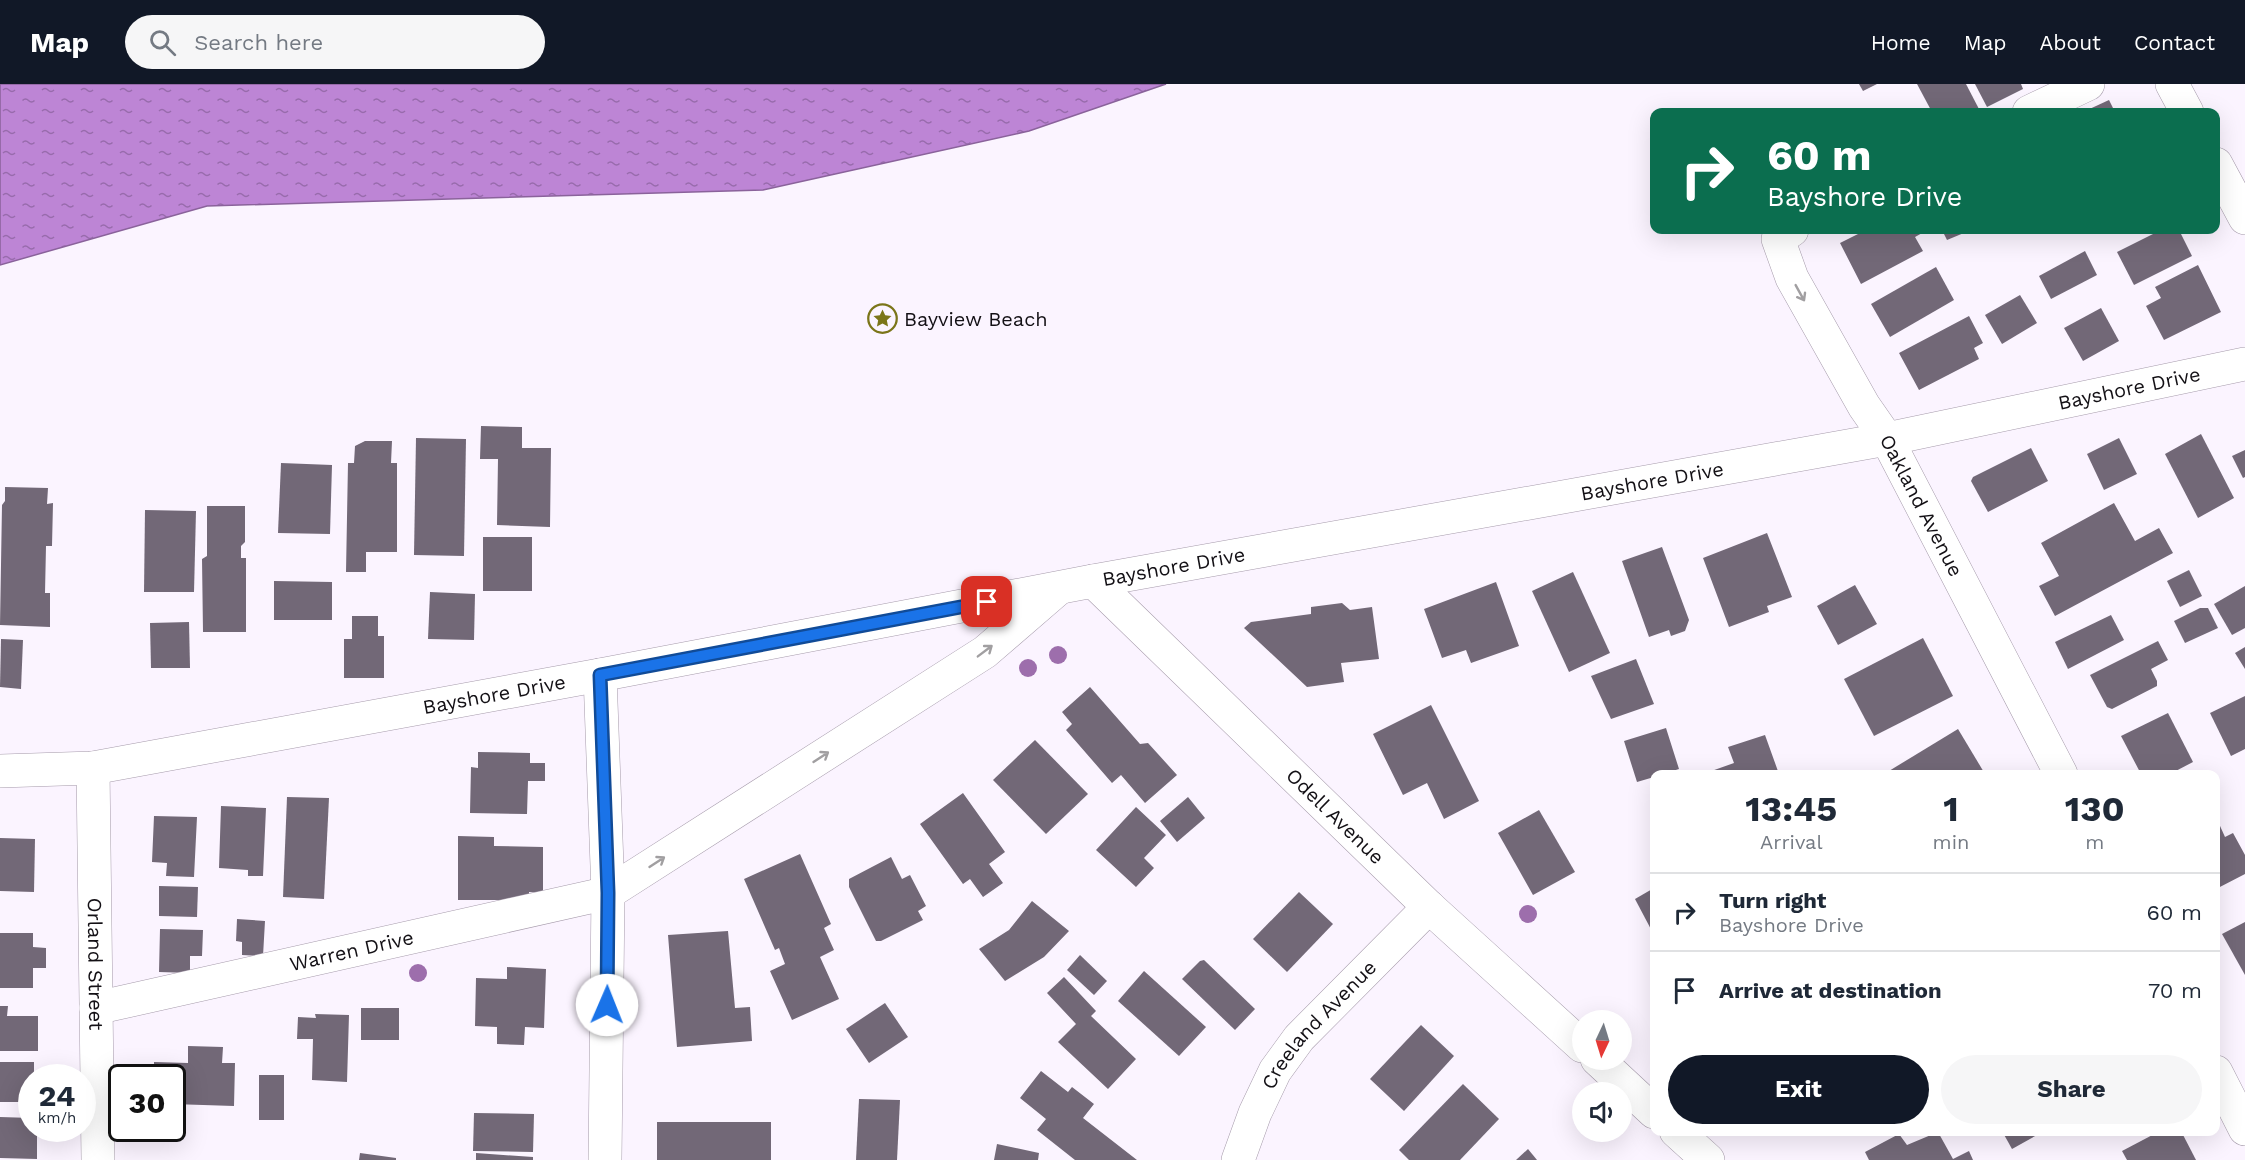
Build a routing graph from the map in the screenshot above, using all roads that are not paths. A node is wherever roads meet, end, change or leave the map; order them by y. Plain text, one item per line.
1 (2088, 84) edge
2 (2172, 84) edge
3 (2037, 108) edge
4 (2185, 108) edge
5 (2220, 171) edge
6 (2245, 218) edge
7 (1785, 234) edge
8 (2245, 364) edge
9 (1887, 439) junction
10 (1093, 581) junction
11 (1058, 589) junction
12 (600, 675) junction
13 (93, 768) junction
14 (2059, 770) edge
15 (0, 771) edge
16 (608, 893) junction
17 (1428, 907) junction
18 (96, 1008) junction
19 (1572, 1037) edge
20 (1609, 1070) edge
21 (2220, 1080) edge
22 (1650, 1108) edge
23 (2245, 1129) edge
24 (1682, 1136) edge
25 (98, 1160) edge
26 (605, 1160) edge
27 (1238, 1160) edge
28 (1708, 1160) edge

1 - 3 street
2 - 4 street
5 - 6 street
7 -> 9 street, Oakland Avenue
8 - 9 street, Bayshore Drive
9 - 10 street, Bayshore Drive
9 - 14 street, Oakland Avenue
10 - 11 street, Bayshore Drive
10 - 17 street, Odell Avenue
11 - 12 street, Bayshore Drive
16 -> 11 street, Bayshore Drive
12 - 13 street, Bayshore Drive
12 - 16 street
13 - 15 street, Bayshore Drive
13 - 18 street, Orland Street
16 - 18 street, Warren Drive
16 - 26 street
17 - 19 street, Odell Avenue
17 - 27 street, Creeland Avenue
18 - 25 street, Orland Street
20 - 22 street
21 - 23 street
24 - 28 street

